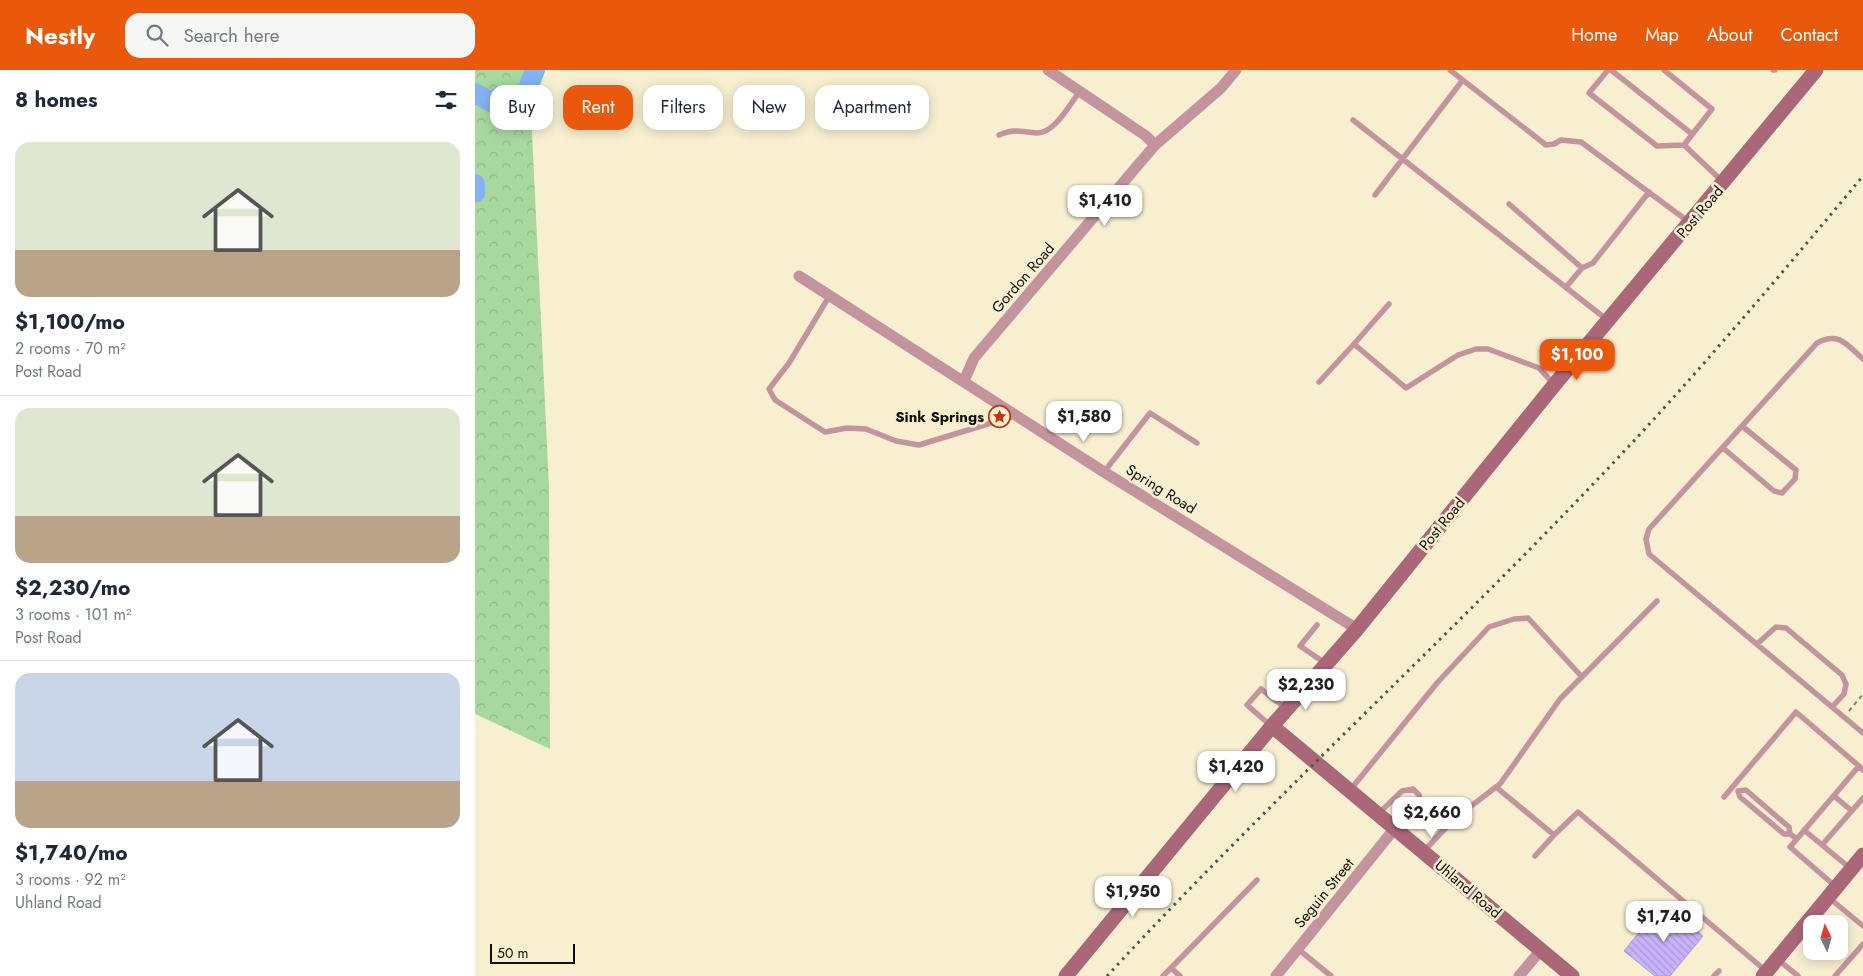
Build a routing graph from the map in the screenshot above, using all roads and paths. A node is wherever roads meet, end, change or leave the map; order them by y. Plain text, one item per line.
1 (1048, 70) edge
2 (1236, 70) edge
3 (1450, 70) edge
4 (1609, 70) edge
5 (1664, 70) edge
6 (1816, 70) edge
7 (1462, 80) junction
8 (1080, 91) junction
9 (1353, 120) dead end
10 (1693, 134) junction
11 (999, 135) dead end
12 (1155, 145) junction
13 (1683, 145) junction
14 (1403, 160) junction
15 (1724, 182) junction
16 (1649, 192) junction
17 (1375, 195) dead end
18 (1509, 204) dead end
19 (1691, 223) junction
20 (1582, 268) junction
21 (799, 276) dead end
22 (1567, 286) junction
23 (830, 295) junction
24 (1389, 304) dead end
25 (1608, 320) junction
26 (1354, 344) junction
27 (1863, 359) edge
28 (964, 381) junction
29 (1319, 382) dead end
30 (1555, 384) junction
31 (1017, 415) junction
32 (1742, 426) junction
33 (1197, 442) dead end
34 (1723, 448) junction
35 (1105, 472) junction
36 (1657, 601) dead end
37 (1317, 626) dead end
38 (1357, 629) junction
39 (1757, 644) junction
40 (1326, 664) junction
41 (1582, 677) junction
42 (1863, 694) edge
43 (1832, 707) junction
44 (1287, 710) junction
45 (1856, 716) dead end
46 (1272, 726) junction
47 (1863, 733) edge
48 (1861, 768) edge
49 (1496, 787) junction
50 (1736, 788) junction
51 (1350, 791) junction
52 (1834, 796) junction
53 (1724, 797) dead end
54 (1861, 798) edge
55 (1852, 811) junction
56 (1378, 814) junction
57 (1805, 830) junction
58 (1397, 831) junction
59 (1790, 834) junction
60 (1554, 835) junction
61 (1797, 839) junction
62 (1822, 845) junction
63 (1423, 852) junction
64 (1863, 855) edge
65 (1535, 856) dead end
66 (1851, 870) junction
67 (1257, 880) dead end
68 (1832, 892) junction
69 (1863, 926) edge
70 (1863, 944) edge
71 (1298, 949) junction
72 (1541, 950) junction
73 (1777, 959) junction
74 (1171, 968) junction
75 (1765, 974) edge
76 (1066, 976) edge
77 (1163, 976) edge
78 (1180, 976) edge
79 (1276, 976) edge
80 (1331, 976) edge
81 (1519, 976) edge
82 (1572, 976) edge
83 (1798, 976) edge
84 (1835, 976) edge

1 - 8 street
2 - 12 street, Gordon Road
3 - 7 lane
4 - 10 lane
4 - 13 lane
5 - 10 lane
6 - 15 street, Post Road
7 - 14 lane
7 - 16 lane
8 - 11 lane
8 - 12 street
9 - 14 lane
10 - 13 lane
12 - 28 street, Gordon Road
13 - 15 lane
14 - 17 lane
14 - 22 lane
15 - 19 street, Post Road
16 - 19 lane
16 - 20 lane
18 - 20 lane
19 - 25 street, Post Road
20 - 22 lane
21 - 23 street, Spring Road
22 - 25 lane
23 - 28 street, Spring Road
23 - 31 lane
24 - 26 lane
25 - 30 street, Post Road
26 - 29 lane
26 - 30 lane
27 - 32 lane
28 - 31 street, Spring Road
30 - 38 street, Post Road
31 - 35 street, Spring Road
32 - 34 lane
32 - 34 lane
33 - 35 lane
34 - 39 lane
35 - 38 street, Spring Road
36 - 41 lane
37 - 40 lane
38 - 40 street, Post Road
39 - 43 lane
39 - 43 lane
40 - 44 street, Post Road
41 - 49 lane
41 - 51 lane
42 - 45 path
43 - 47 lane
44 - 46 street, Post Road
44 - 46 lane
46 - 51 street, Uhland Road
46 - 76 street, Post Road
48 - 50 lane
48 - 52 lane
49 - 60 lane
49 - 63 lane
50 - 53 lane
50 - 59 lane
50 - 59 lane
51 - 56 street, Uhland Road
52 - 55 lane
52 - 57 lane
54 - 55 lane
55 - 62 lane
56 - 58 street, Uhland Road
56 - 58 lane
57 - 61 lane
57 - 62 lane
58 - 63 street, Uhland Road
58 - 71 street, Seguin Street
59 - 61 lane
60 - 65 lane
60 - 75 lane
61 - 68 lane
62 - 66 lane
63 - 72 street, Uhland Road
64 - 66 street
66 - 68 street
67 - 74 lane
68 - 69 lane
68 - 73 street
70 - 84 lane
71 - 79 street, Seguin Street
71 - 80 lane
72 - 81 street
72 - 82 street, Uhland Road
73 - 75 street
73 - 83 lane
74 - 77 lane
74 - 78 lane

